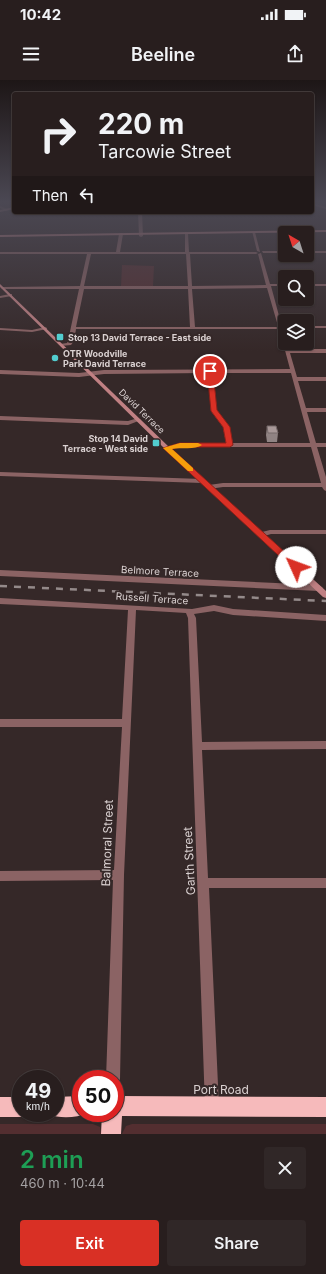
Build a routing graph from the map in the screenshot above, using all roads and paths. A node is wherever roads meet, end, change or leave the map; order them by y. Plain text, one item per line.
1 (246, 252) edge
2 (259, 252) edge
3 (89, 253) junction
4 (118, 253) joint
5 (187, 253) junction
6 (0, 254) edge
7 (278, 285) edge
8 (314, 285) edge
9 (326, 285) edge
10 (268, 286) junction
11 (2, 287) edge
12 (82, 287) junction
13 (190, 287) junction
14 (10, 295) junction
15 (0, 297) edge
16 (278, 315) edge
17 (278, 327) edge
18 (314, 327) edge
19 (326, 327) edge
20 (44, 328) junction
21 (74, 328) junction
22 (193, 328) junction
23 (0, 329) edge
24 (62, 345) junction
25 (326, 351) edge
26 (287, 352) joint
27 (210, 371) junction
28 (292, 371) junction
29 (0, 372) edge
30 (91, 373) junction
31 (295, 379) junction
32 (326, 379) edge
33 (304, 410) junction
34 (326, 410) edge
35 (0, 418) edge
36 (138, 420) junction
37 (230, 445) junction
38 (313, 445) junction
39 (326, 445) edge
40 (167, 448) junction
41 (0, 474) edge
42 (202, 481) junction
43 (209, 487) junction
44 (326, 487) edge
45 (326, 532) edge
46 (262, 535) junction
47 (0, 573) edge
48 (319, 588) junction
49 (326, 595) edge
50 (0, 601) edge
51 (132, 608) junction
52 (190, 613) junction
53 (326, 618) edge
54 (0, 723) edge
55 (125, 723) junction
56 (326, 745) edge
57 (197, 746) junction
58 (118, 875) junction
59 (0, 876) edge
60 (204, 883) junction
61 (326, 883) edge
62 (112, 1070) edge
63 (124, 1106) edge
64 (0, 1107) edge
65 (12, 1107) edge
66 (326, 1107) edge
67 (212, 1108) junction
68 (112, 1122) edge
69 (111, 1134) edge

1 - 5 street
2 - 10 street
3 - 4 street
3 - 6 street
3 - 12 street
4 - 5 street
5 - 13 street
7 - 10 street
8 - 9 street
10 - 13 street
10 - 16 street
11 - 12 street
11 - 14 main road, David Terrace
12 - 13 street
12 - 21 street
13 - 22 street
14 - 15 street
14 - 20 main road, David Terrace
17 - 22 street
18 - 19 street
20 - 23 street
20 - 24 main road, David Terrace
21 - 22 street
21 - 24 street
24 - 30 main road, David Terrace
25 - 26 street
26 - 28 street
27 - 28 street
27 - 30 street
27 - 37 street
28 - 31 street
29 - 30 street
30 - 36 main road, David Terrace
31 - 32 street
31 - 33 street
33 - 34 street
33 - 38 street
35 - 36 street
36 - 40 main road, David Terrace
37 - 38 street
37 - 40 street
38 - 39 street
38 - 44 street
40 - 42 main road, David Terrace
41 - 42 street
42 - 43 main road, David Terrace
43 - 44 street
43 - 46 main road, David Terrace
45 - 46 street
46 - 48 main road, David Terrace
47 - 48 street, Belmore Terrace
48 - 49 main road, David Terrace
50 - 51 street, Russell Terrace
51 - 52 street, Russell Terrace
51 - 55 street, Balmoral Street
52 - 53 street, Russell Terrace
52 - 57 street, Garth Street
54 - 55 street
55 - 58 street, Balmoral Street
56 - 57 street
57 - 60 street, Garth Street
58 - 59 street
58 - 62 street, Balmoral Street
60 - 61 street
60 - 67 street, Garth Street
63 - 67 highway, Port Road
64 - 65 highway
66 - 67 highway, Port Road
68 - 69 highway

